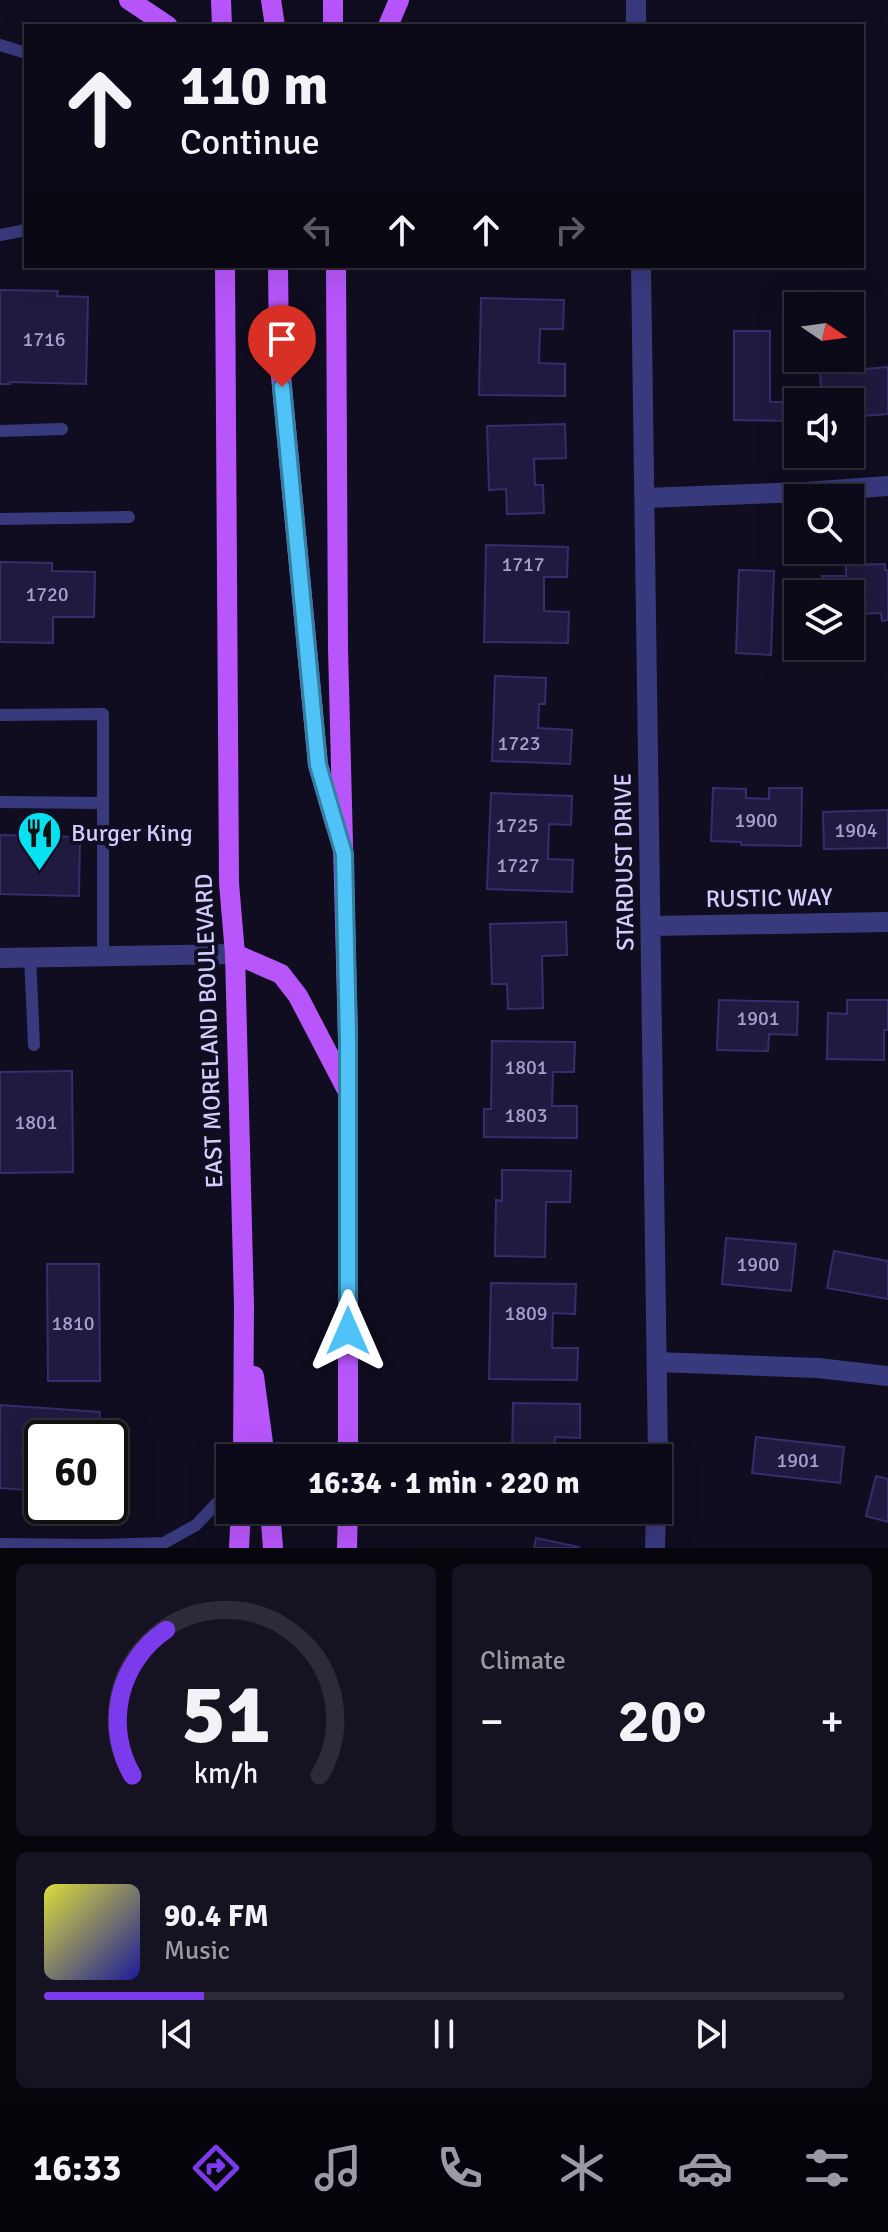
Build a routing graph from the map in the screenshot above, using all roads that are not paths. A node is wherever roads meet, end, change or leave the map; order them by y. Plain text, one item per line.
1 (129, 0) edge
2 (221, 0) edge
3 (271, 0) edge
4 (333, 0) edge
5 (399, 0) edge
6 (636, 0) edge
7 (165, 24) edge
8 (222, 24) edge
9 (275, 24) edge
10 (333, 24) edge
11 (389, 24) edge
12 (636, 24) edge
13 (0, 45) edge
14 (24, 52) edge
15 (24, 230) edge
16 (0, 235) edge
17 (225, 268) edge
18 (278, 268) edge
19 (336, 268) edge
20 (641, 268) edge
21 (62, 429) dead end
22 (0, 431) edge
23 (888, 486) edge
24 (645, 498) junction
25 (129, 517) dead end
26 (0, 519) edge
27 (0, 715) edge
28 (0, 802) edge
29 (103, 803) junction
30 (344, 854) junction
31 (888, 922) edge
32 (651, 926) junction
33 (235, 954) junction
34 (103, 955) junction
35 (30, 957) junction
36 (0, 958) edge
37 (34, 1045) dead end
38 (348, 1092) junction
39 (244, 1305) junction
40 (658, 1362) junction
41 (888, 1376) edge
42 (243, 1444) edge
43 (263, 1444) edge
44 (348, 1444) edge
45 (658, 1444) edge
46 (216, 1504) edge
47 (240, 1524) edge
48 (271, 1524) edge
49 (348, 1524) edge
50 (656, 1524) edge
51 (0, 1544) edge
52 (239, 1548) edge
53 (273, 1548) edge
54 (347, 1548) edge
55 (655, 1548) edge

1 - 7 main road
2 - 8 main road
3 - 9 main road
4 - 10 main road
5 - 11 main road
6 - 12 street
13 - 14 lane
15 - 16 lane
17 - 33 main road, EAST MORELAND BOULEVARD
18 - 30 main road
19 - 30 main road
20 - 24 street, STARDUST DRIVE
21 - 22 lane
23 - 24 street
24 - 32 street, STARDUST DRIVE
25 - 26 lane
27 - 29 lane
28 - 29 lane
29 - 34 lane
30 - 38 main road
31 - 32 street, RUSTIC WAY
32 - 40 street, STARDUST DRIVE
33 - 34 street
33 - 38 main road
33 - 39 main road, EAST MORELAND BOULEVARD
34 - 35 street
35 - 36 street
35 - 37 lane
38 - 44 main road
39 - 42 main road, EAST MORELAND BOULEVARD
39 - 43 main road
40 - 41 street
40 - 45 street, STARDUST DRIVE
46 - 51 lane
47 - 52 main road
48 - 53 main road
49 - 54 main road
50 - 55 street

